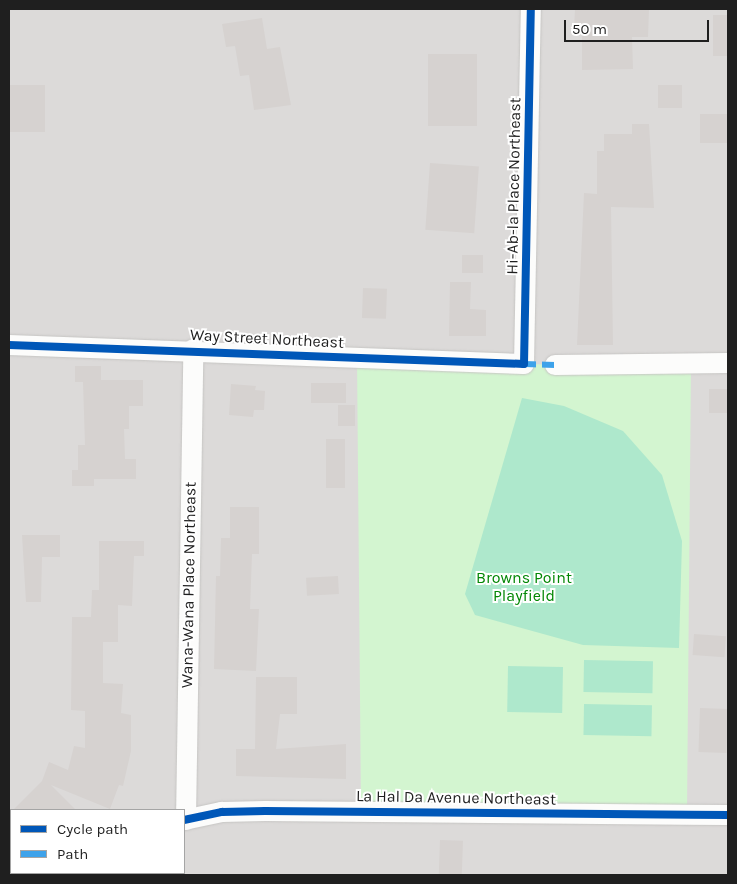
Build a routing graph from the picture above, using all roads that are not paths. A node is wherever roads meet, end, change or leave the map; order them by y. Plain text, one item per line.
1 (531, 9) edge
2 (9, 345) edge
3 (193, 349) junction
4 (728, 363) edge
5 (524, 364) joint
6 (555, 365) dead end
7 (728, 815) edge
8 (185, 820) edge

1 - 5 street, Hi-Ab-la Place Northeast
2 - 3 street, Way Street Northeast
3 - 5 street, Way Street Northeast
3 - 8 street, Wana-Wana Place Northeast
4 - 6 street
7 - 8 street, La Hal Da Avenue Northeast

